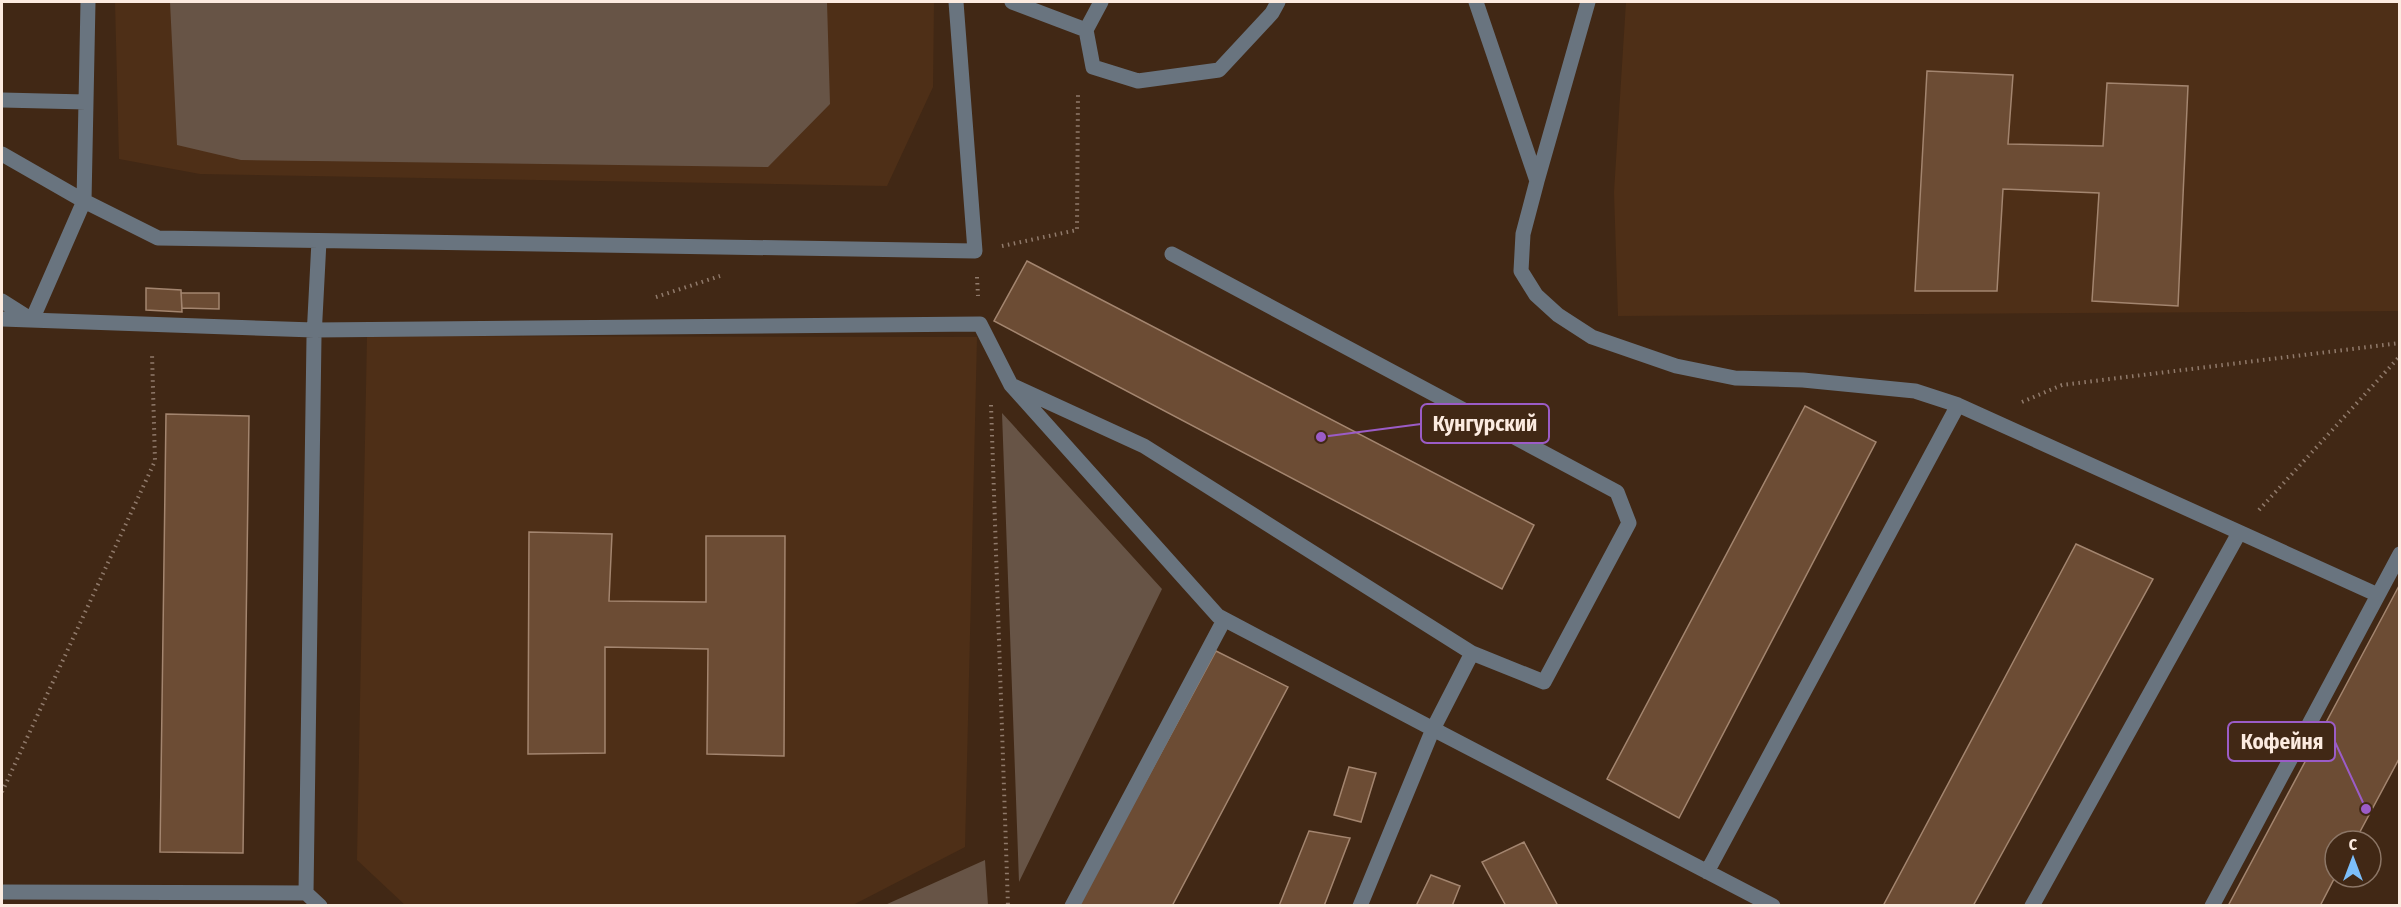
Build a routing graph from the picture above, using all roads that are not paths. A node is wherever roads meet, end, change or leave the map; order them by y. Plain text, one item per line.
1 (88, 2) edge
2 (956, 2) edge
3 (1012, 2) edge
4 (1101, 2) edge
5 (1287, 2) edge
6 (1476, 2) edge
7 (1588, 2) edge
8 (1275, 7) edge
9 (1086, 30) junction
10 (2, 100) edge
11 (86, 102) junction
12 (2, 154) edge
13 (1537, 181) junction
14 (84, 201) junction
15 (319, 241) junction
16 (1172, 254) dead end
17 (2, 302) edge
18 (2, 319) edge
19 (32, 320) junction
20 (314, 330) junction
21 (1011, 385) junction
22 (1959, 405) junction
23 (2239, 533) junction
24 (2400, 554) edge
25 (2378, 595) junction
26 (1224, 620) junction
27 (1472, 653) junction
28 (1433, 729) junction
29 (1707, 872) junction
30 (2, 892) edge
31 (306, 893) junction
32 (320, 906) edge
33 (1072, 906) edge
34 (1360, 906) edge
35 (1773, 906) edge
36 (2032, 906) edge
37 (2212, 906) edge

1 - 11 street
2 - 15 street
3 - 9 street
4 - 9 street
5 - 8 street
6 - 13 street
7 - 13 street
8 - 9 street
10 - 11 street
11 - 14 street
12 - 14 street
13 - 22 street
14 - 15 street
14 - 19 street
15 - 20 street
16 - 27 street
17 - 19 street
18 - 19 street
19 - 20 street
20 - 21 street
20 - 31 street
21 - 26 street
21 - 27 street
22 - 23 street
22 - 29 street
23 - 25 street
23 - 36 street
24 - 25 street
25 - 37 street
26 - 28 street
26 - 33 street
27 - 28 street
28 - 29 street
28 - 34 street
29 - 35 street
30 - 31 street
31 - 32 street

